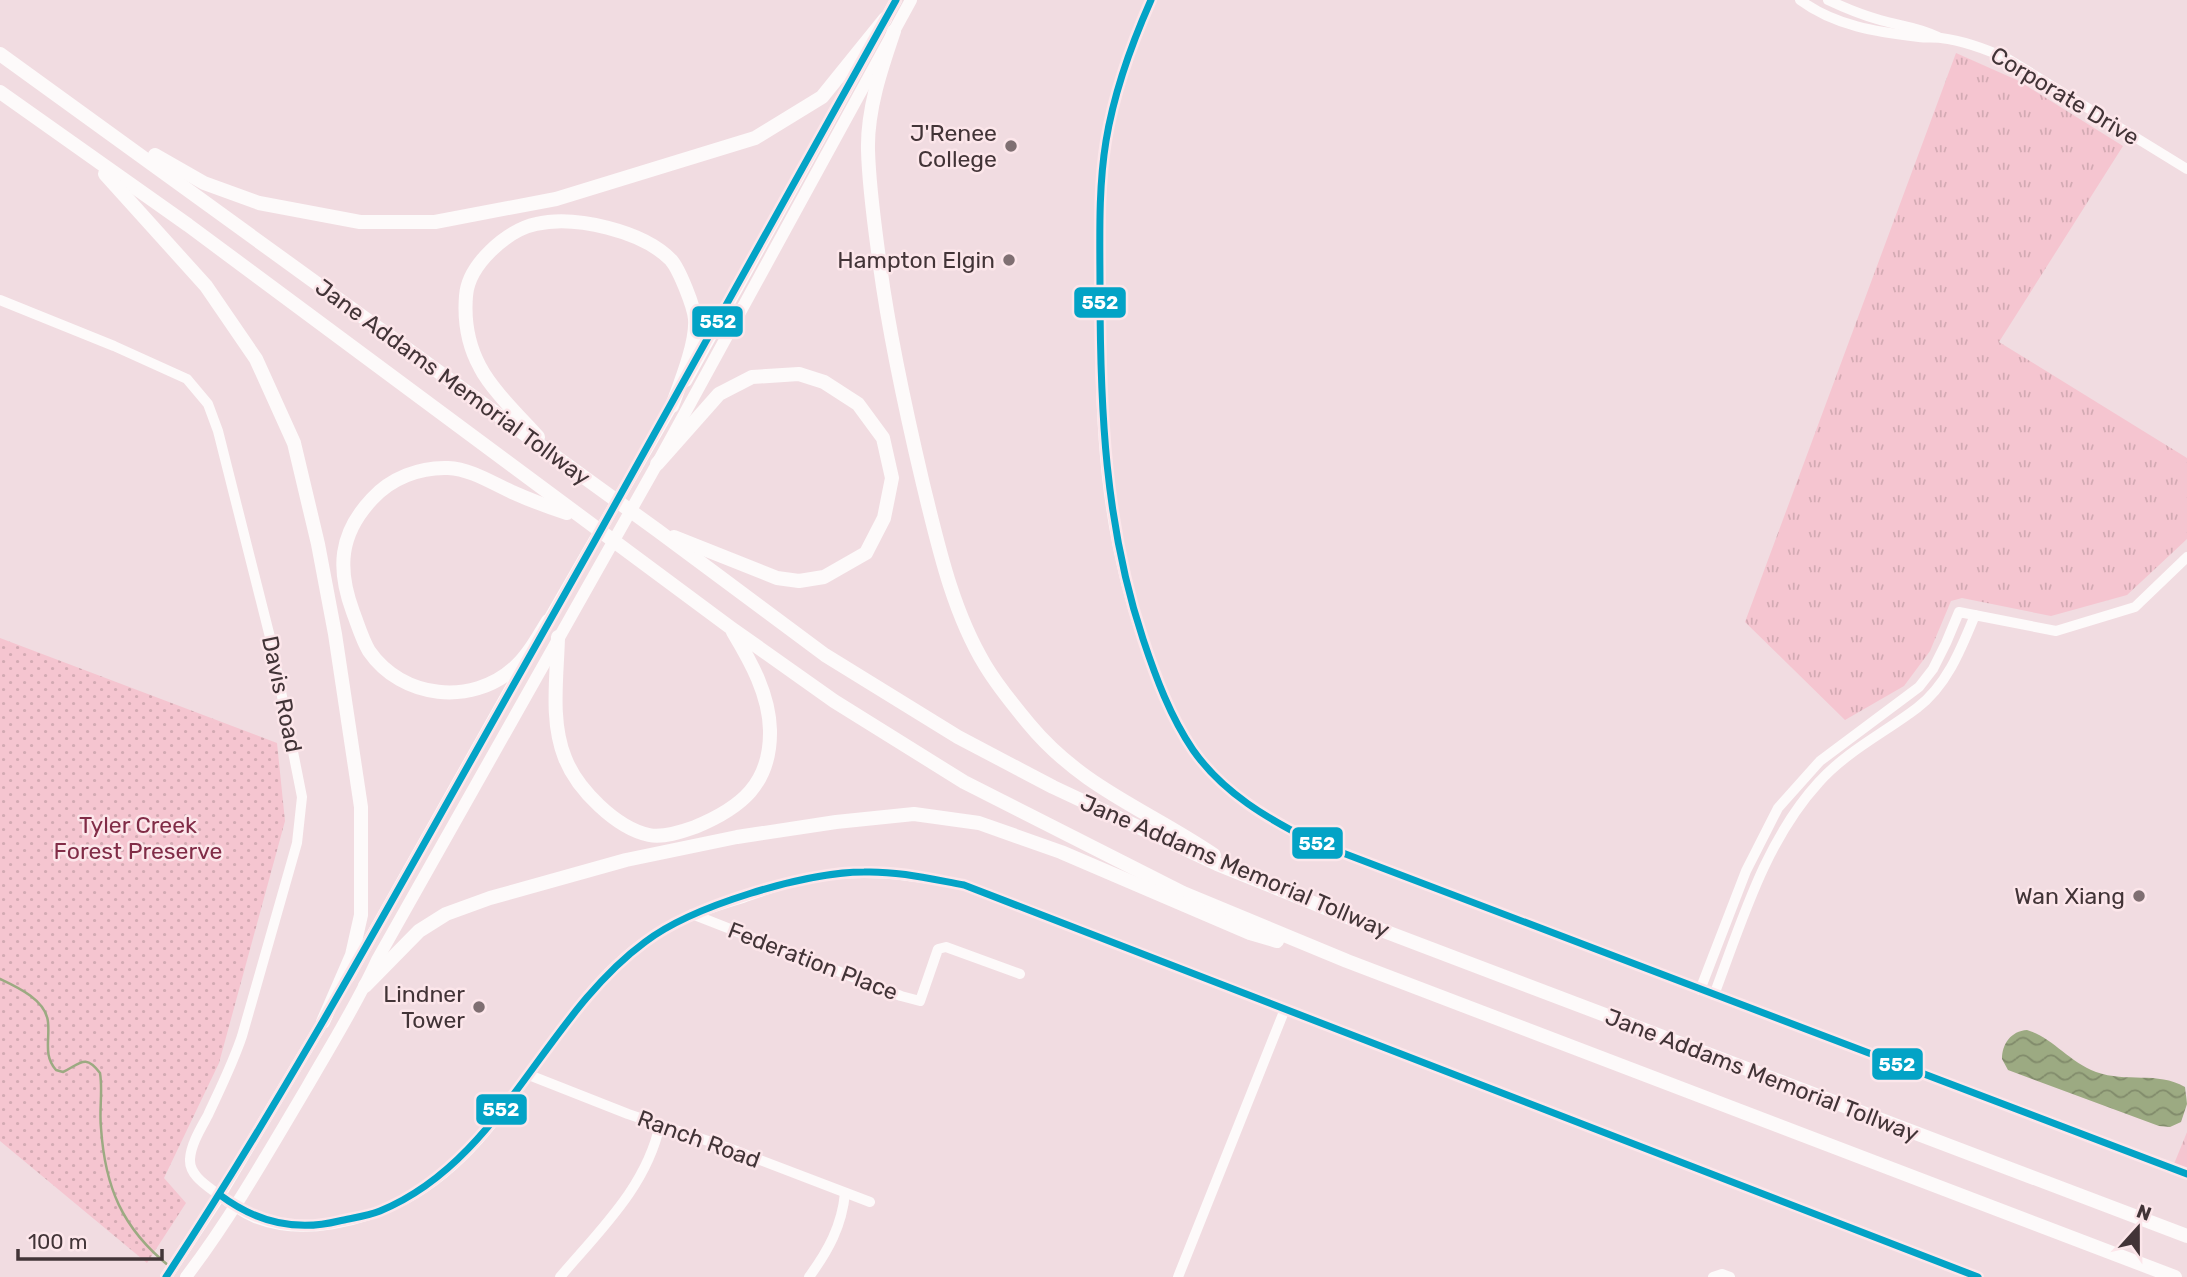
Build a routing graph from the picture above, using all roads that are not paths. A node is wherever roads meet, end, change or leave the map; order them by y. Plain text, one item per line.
1 (896, 0) edge
2 (911, 0) edge
3 (1151, 0) edge
4 (1800, 0) edge
5 (1828, 0) edge
6 (890, 25) junction
7 (1938, 37) junction
8 (0, 54) edge
9 (0, 92) edge
10 (91, 118) junction
11 (85, 153) junction
12 (2187, 169) edge
13 (0, 300) edge
14 (672, 406) junction
15 (557, 458) junction
16 (657, 464) junction
17 (581, 518) junction
18 (657, 530) junction
19 (2187, 557) edge
20 (1975, 615) junction
21 (548, 621) junction
22 (731, 628) junction
23 (558, 637) junction
24 (1810, 770) junction
25 (1820, 780) junction
26 (1238, 872) junction
27 (691, 914) junction
28 (1347, 961) junction
29 (1020, 974) dead end
30 (365, 986) junction
31 (1700, 990) junction
32 (1714, 995) junction
33 (1285, 1009) junction
34 (323, 1022) junction
35 (529, 1074) junction
36 (660, 1124) junction
37 (2187, 1174) edge
38 (845, 1193) junction
39 (220, 1195) junction
40 (870, 1202) dead end
41 (233, 1206) junction
42 (2187, 1236) edge
43 (189, 1273) edge
44 (168, 1275) edge
45 (560, 1277) edge
46 (809, 1277) edge
47 (1178, 1277) edge
48 (1713, 1277) edge
49 (1730, 1277) edge
50 (1978, 1277) edge
51 (2175, 1277) edge

1 - 6 main road
2 - 6 main road
3 - 31 street
4 - 7 street, Corporate Drive
5 - 7 street, Corporate Drive
6 - 10 highway
6 - 14 main road
6 - 16 main road
6 - 26 highway
7 - 12 street, Corporate Drive
8 - 10 highway, Jane Addams Memorial Tollway
9 - 11 highway, Jane Addams Memorial Tollway
10 - 15 highway, Jane Addams Memorial Tollway
11 - 17 highway, Jane Addams Memorial Tollway
11 - 34 highway
13 - 39 street, Davis Road
14 - 15 highway
14 - 21 main road
15 - 18 highway, Jane Addams Memorial Tollway
16 - 18 highway
16 - 23 main road
17 - 21 highway
17 - 22 highway, Jane Addams Memorial Tollway
18 - 26 highway, Jane Addams Memorial Tollway
19 - 20 street
20 - 24 street
20 - 25 street
21 - 34 main road
22 - 23 highway
22 - 28 highway, Jane Addams Memorial Tollway
23 - 30 main road
24 - 25 street
24 - 31 street
25 - 32 street
26 - 42 highway, Jane Addams Memorial Tollway
27 - 29 street, Federation Place
27 - 33 street, Davis Road
27 - 35 street, Davis Road
28 - 30 highway
28 - 51 highway, Jane Addams Memorial Tollway
30 - 41 main road
31 - 32 street
32 - 37 street
33 - 47 street
33 - 50 street, Davis Road
34 - 39 main road
35 - 36 street, Ranch Road
35 - 41 street, Davis Road
36 - 38 street, Ranch Road
36 - 45 street
38 - 40 street, Ranch Road
38 - 46 street
39 - 41 street, Davis Road
39 - 44 main road
41 - 43 main road
48 - 49 street

